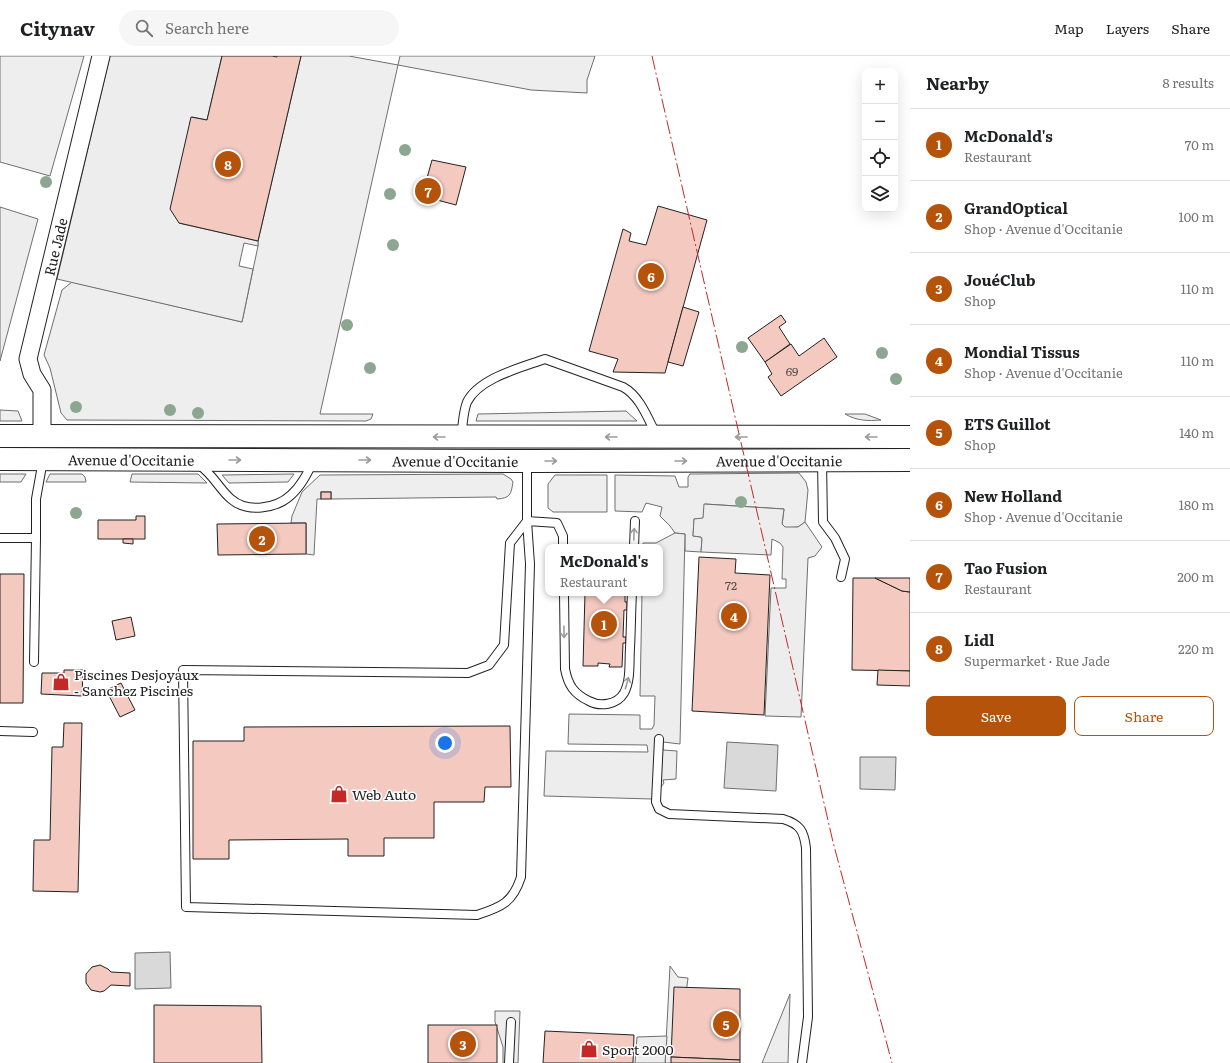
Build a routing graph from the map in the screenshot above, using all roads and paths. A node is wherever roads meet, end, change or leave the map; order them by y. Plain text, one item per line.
1 (101, 56) edge
2 (0, 436) edge
3 (42, 436) junction
4 (461, 437) junction
5 (657, 437) junction
6 (910, 437) edge
7 (0, 459) edge
8 (43, 459) junction
9 (190, 460) junction
10 (314, 460) junction
11 (822, 460) junction
12 (910, 460) edge
13 (527, 461) junction
14 (635, 521) dead end
15 (527, 522) junction
16 (0, 538) edge
17 (36, 538) junction
18 (563, 544) edge
19 (634, 544) edge
20 (841, 577) dead end
21 (564, 596) edge
22 (632, 596) edge
23 (34, 662) dead end
24 (0, 731) edge
25 (33, 732) dead end
26 (659, 739) dead end
27 (511, 1022) dead end
28 (509, 1063) edge
29 (802, 1063) edge

1 - 3 street, Rue Jade
2 - 3 main road, Avenue d'Occitanie
4 -> 3 main road, Avenue d'Occitanie
5 -> 4 main road, Avenue d'Occitanie
4 - 5 lane
6 -> 5 main road, Avenue d'Occitanie
7 - 8 main road, Avenue d'Occitanie
8 - 9 main road, Avenue d'Occitanie
8 - 17 lane
9 -> 10 main road, Avenue d'Occitanie
9 - 10 lane
10 -> 13 main road, Avenue d'Occitanie
11 - 12 main road, Avenue d'Occitanie
13 -> 11 main road, Avenue d'Occitanie
11 - 20 lane
13 - 15 lane
19 -> 14 lane
15 - 15 lane
15 - 18 lane
16 - 17 lane
17 - 23 lane
21 -> 22 lane
24 - 25 lane
26 - 29 lane
27 - 28 lane

